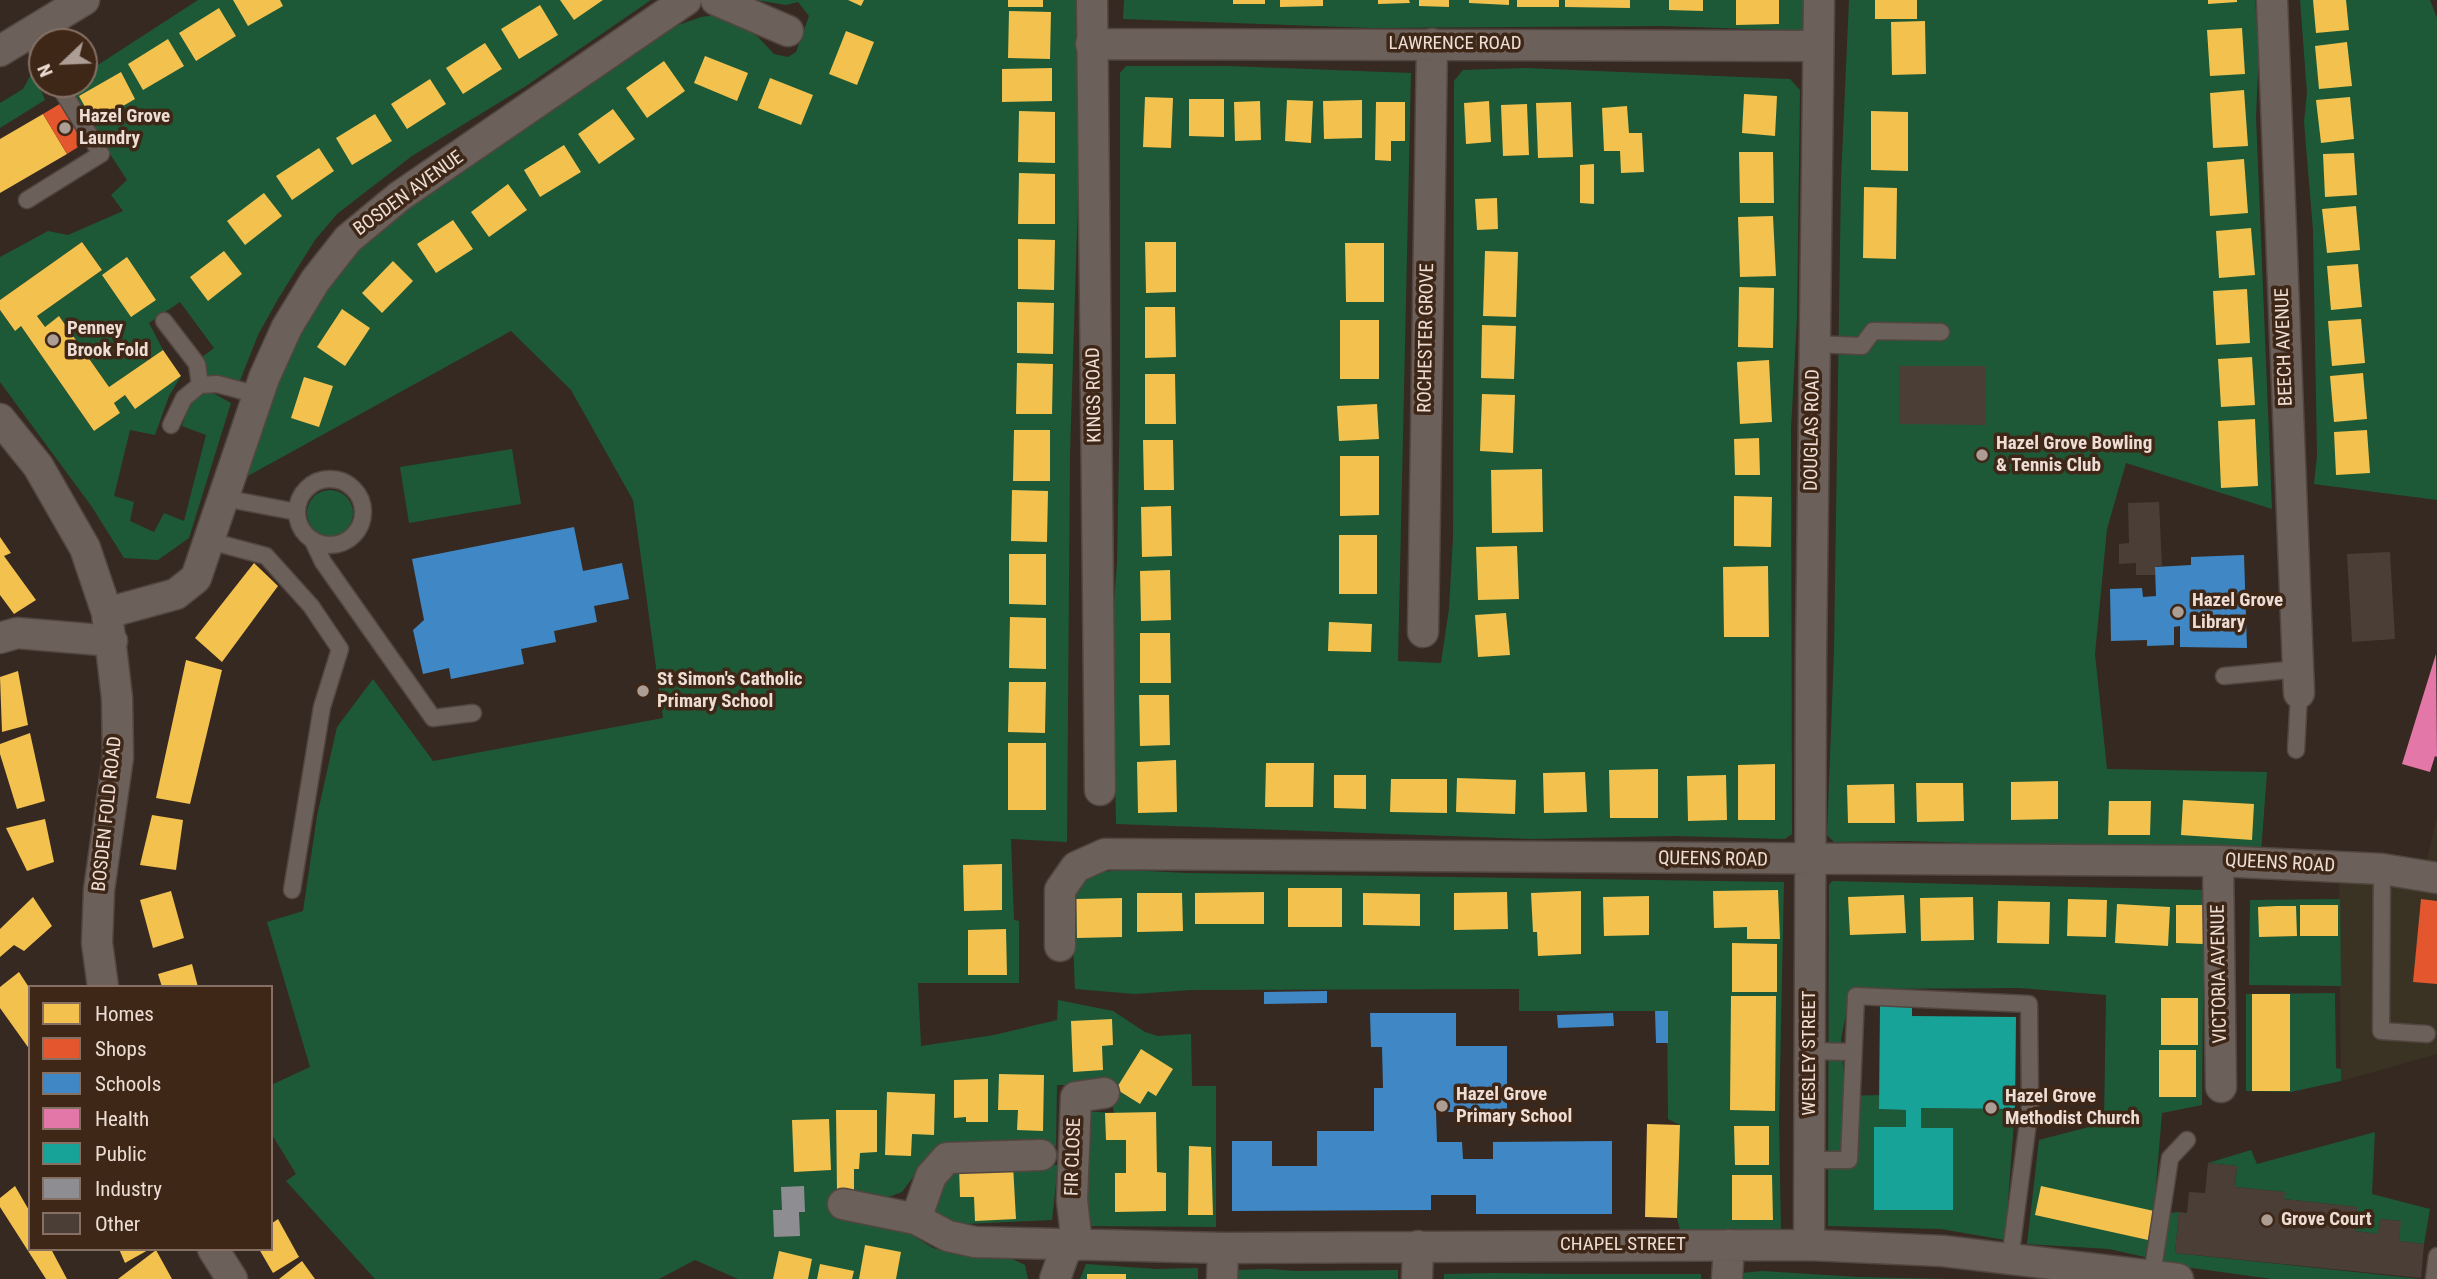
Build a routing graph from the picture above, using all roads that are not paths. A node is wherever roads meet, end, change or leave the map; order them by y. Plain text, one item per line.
1 (84, 0) edge
2 (686, 0) edge
3 (716, 0) edge
4 (1092, 0) edge
5 (1819, 0) edge
6 (2272, 0) edge
7 (54, 28) edge
8 (788, 31) dead end
9 (1091, 44) junction
10 (1432, 44) junction
11 (1818, 46) junction
12 (28, 47) edge
13 (0, 51) edge
14 (67, 98) edge
15 (27, 200) dead end
16 (164, 321) dead end
17 (1941, 332) dead end
18 (1814, 344) junction
19 (200, 386) junction
20 (258, 395) junction
21 (0, 419) edge
22 (171, 425) dead end
23 (223, 498) junction
24 (297, 512) junction
25 (210, 541) junction
26 (313, 541) junction
27 (110, 627) junction
28 (1423, 632) dead end
29 (0, 638) edge
30 (2224, 676) dead end
31 (2299, 681) junction
32 (473, 713) dead end
33 (2297, 750) dead end
34 (1100, 790) dead end
35 (1812, 861) junction
36 (2218, 861) junction
37 (2382, 869) junction
38 (2437, 878) edge
39 (292, 890) dead end
40 (1060, 946) dead end
41 (103, 985) edge
42 (2427, 1034) dead end
43 (1810, 1051) junction
44 (1853, 1052) junction
45 (2221, 1087) dead end
46 (1104, 1093) dead end
47 (2187, 1140) dead end
48 (1041, 1155) dead end
49 (1810, 1160) junction
50 (843, 1204) dead end
51 (916, 1219) junction
52 (1072, 1245) junction
53 (1729, 1245) junction
54 (1809, 1245) junction
55 (1418, 1246) junction
56 (1223, 1248) junction
57 (214, 1251) edge
58 (2437, 1256) edge
59 (2010, 1259) junction
60 (2165, 1277) edge
61 (232, 1279) edge
62 (1055, 1279) edge
63 (1222, 1279) edge
64 (1418, 1279) edge
65 (1727, 1279) edge
66 (2434, 1279) edge

1 - 7 street
2 - 20 street, BOSDEN AVENUE
3 - 8 street
4 - 9 street, KINGS ROAD
5 - 11 street, DOUGLAS ROAD
6 - 31 street, BEECH AVENUE
9 - 10 street, LAWRENCE ROAD
9 - 34 street, KINGS ROAD
10 - 11 street, LAWRENCE ROAD
10 - 28 street, ROCHESTER GROVE
11 - 18 street, DOUGLAS ROAD
12 - 13 street
14 - 15 lane
16 - 19 lane
17 - 18 lane
18 - 35 street, DOUGLAS ROAD
19 - 20 lane
19 - 22 lane
20 - 23 street, BOSDEN AVENUE
21 - 27 street, BOSDEN FOLD ROAD
23 - 24 lane
23 - 25 street, BOSDEN AVENUE
24 - 26 lane
24 - 26 lane
25 - 27 street, BOSDEN AVENUE
25 - 39 lane
26 - 32 lane
27 - 29 street
27 - 41 street, BOSDEN FOLD ROAD
30 - 31 lane
31 - 33 lane
35 - 36 street, QUEENS ROAD
35 - 40 street, QUEENS ROAD
35 - 43 street, WESLEY STREET
36 - 37 street, QUEENS ROAD
36 - 45 street, VICTORIA AVENUE
37 - 38 street, QUEENS ROAD
37 - 42 lane
43 - 44 lane
43 - 49 street, WESLEY STREET
44 - 49 lane
44 - 59 lane
46 - 52 street, FIR CLOSE
47 - 60 lane
48 - 51 street
49 - 54 street, WESLEY STREET
50 - 51 street, CHAPEL STREET
51 - 52 street, CHAPEL STREET
52 - 56 street, CHAPEL STREET
52 - 62 street
53 - 54 street, CHAPEL STREET
53 - 55 street, CHAPEL STREET
53 - 65 street
54 - 59 street, CHAPEL STREET
55 - 56 street, CHAPEL STREET
55 - 64 street
56 - 63 street
57 - 61 street
58 - 66 lane
59 - 60 street, CHAPEL STREET

